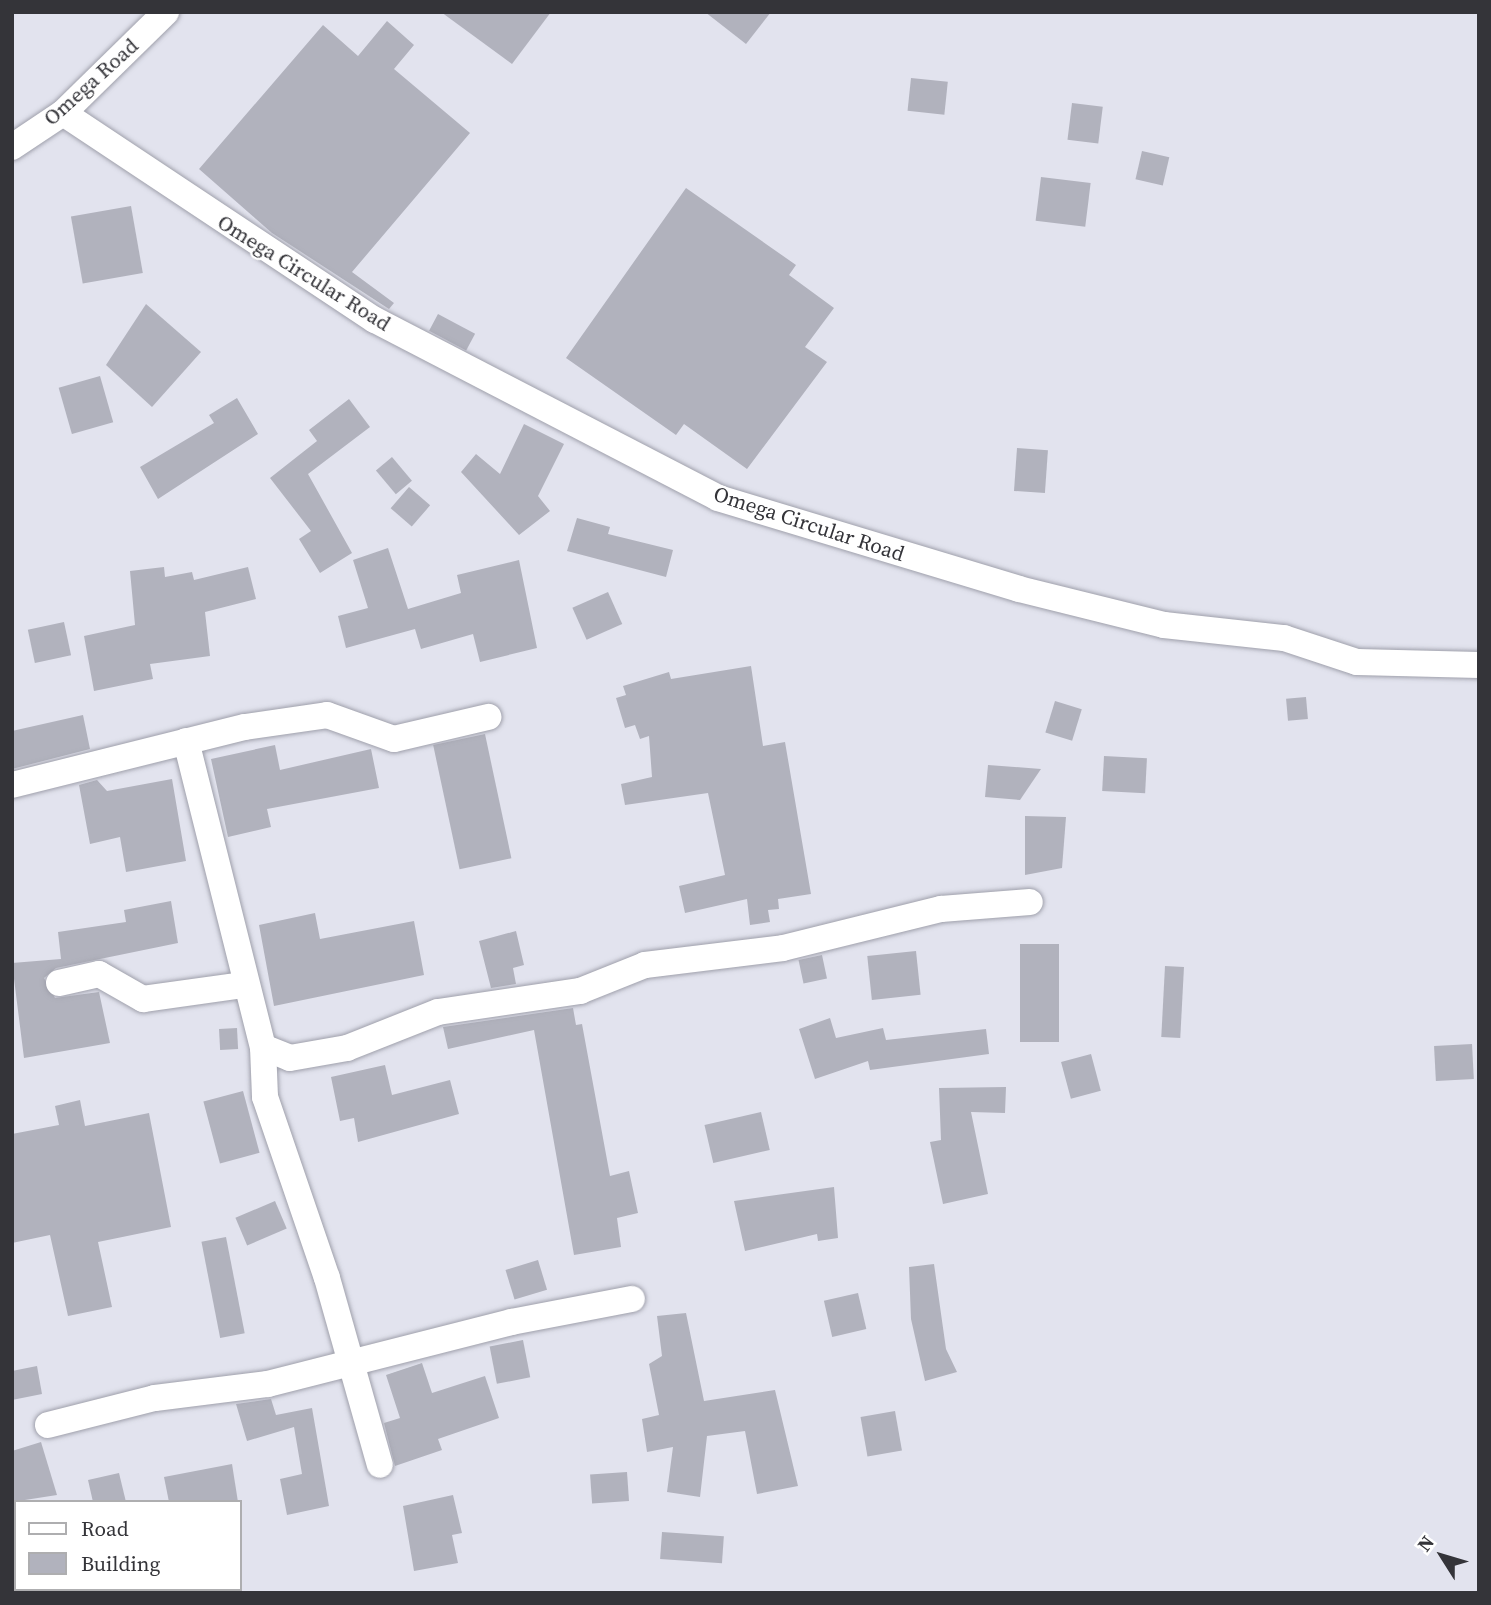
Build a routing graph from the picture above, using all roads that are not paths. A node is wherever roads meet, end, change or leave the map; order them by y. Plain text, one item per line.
1 (166, 12) edge
2 (63, 113) junction
3 (12, 147) edge
4 (1479, 665) edge
5 (488, 717) dead end
6 (186, 741) junction
7 (12, 785) edge
8 (1030, 902) dead end
9 (59, 983) dead end
10 (244, 985) junction
11 (263, 1047) junction
12 (632, 1298) dead end
13 (349, 1361) junction
14 (48, 1426) dead end
15 (380, 1465) dead end

1 - 2 street, Omega Road
2 - 3 street, Omega Road
2 - 4 street, Omega Circular Road
5 - 6 street
6 - 7 street
6 - 10 street
8 - 11 street
9 - 10 street
10 - 11 street
11 - 13 street
12 - 13 street
13 - 14 street
13 - 15 street

